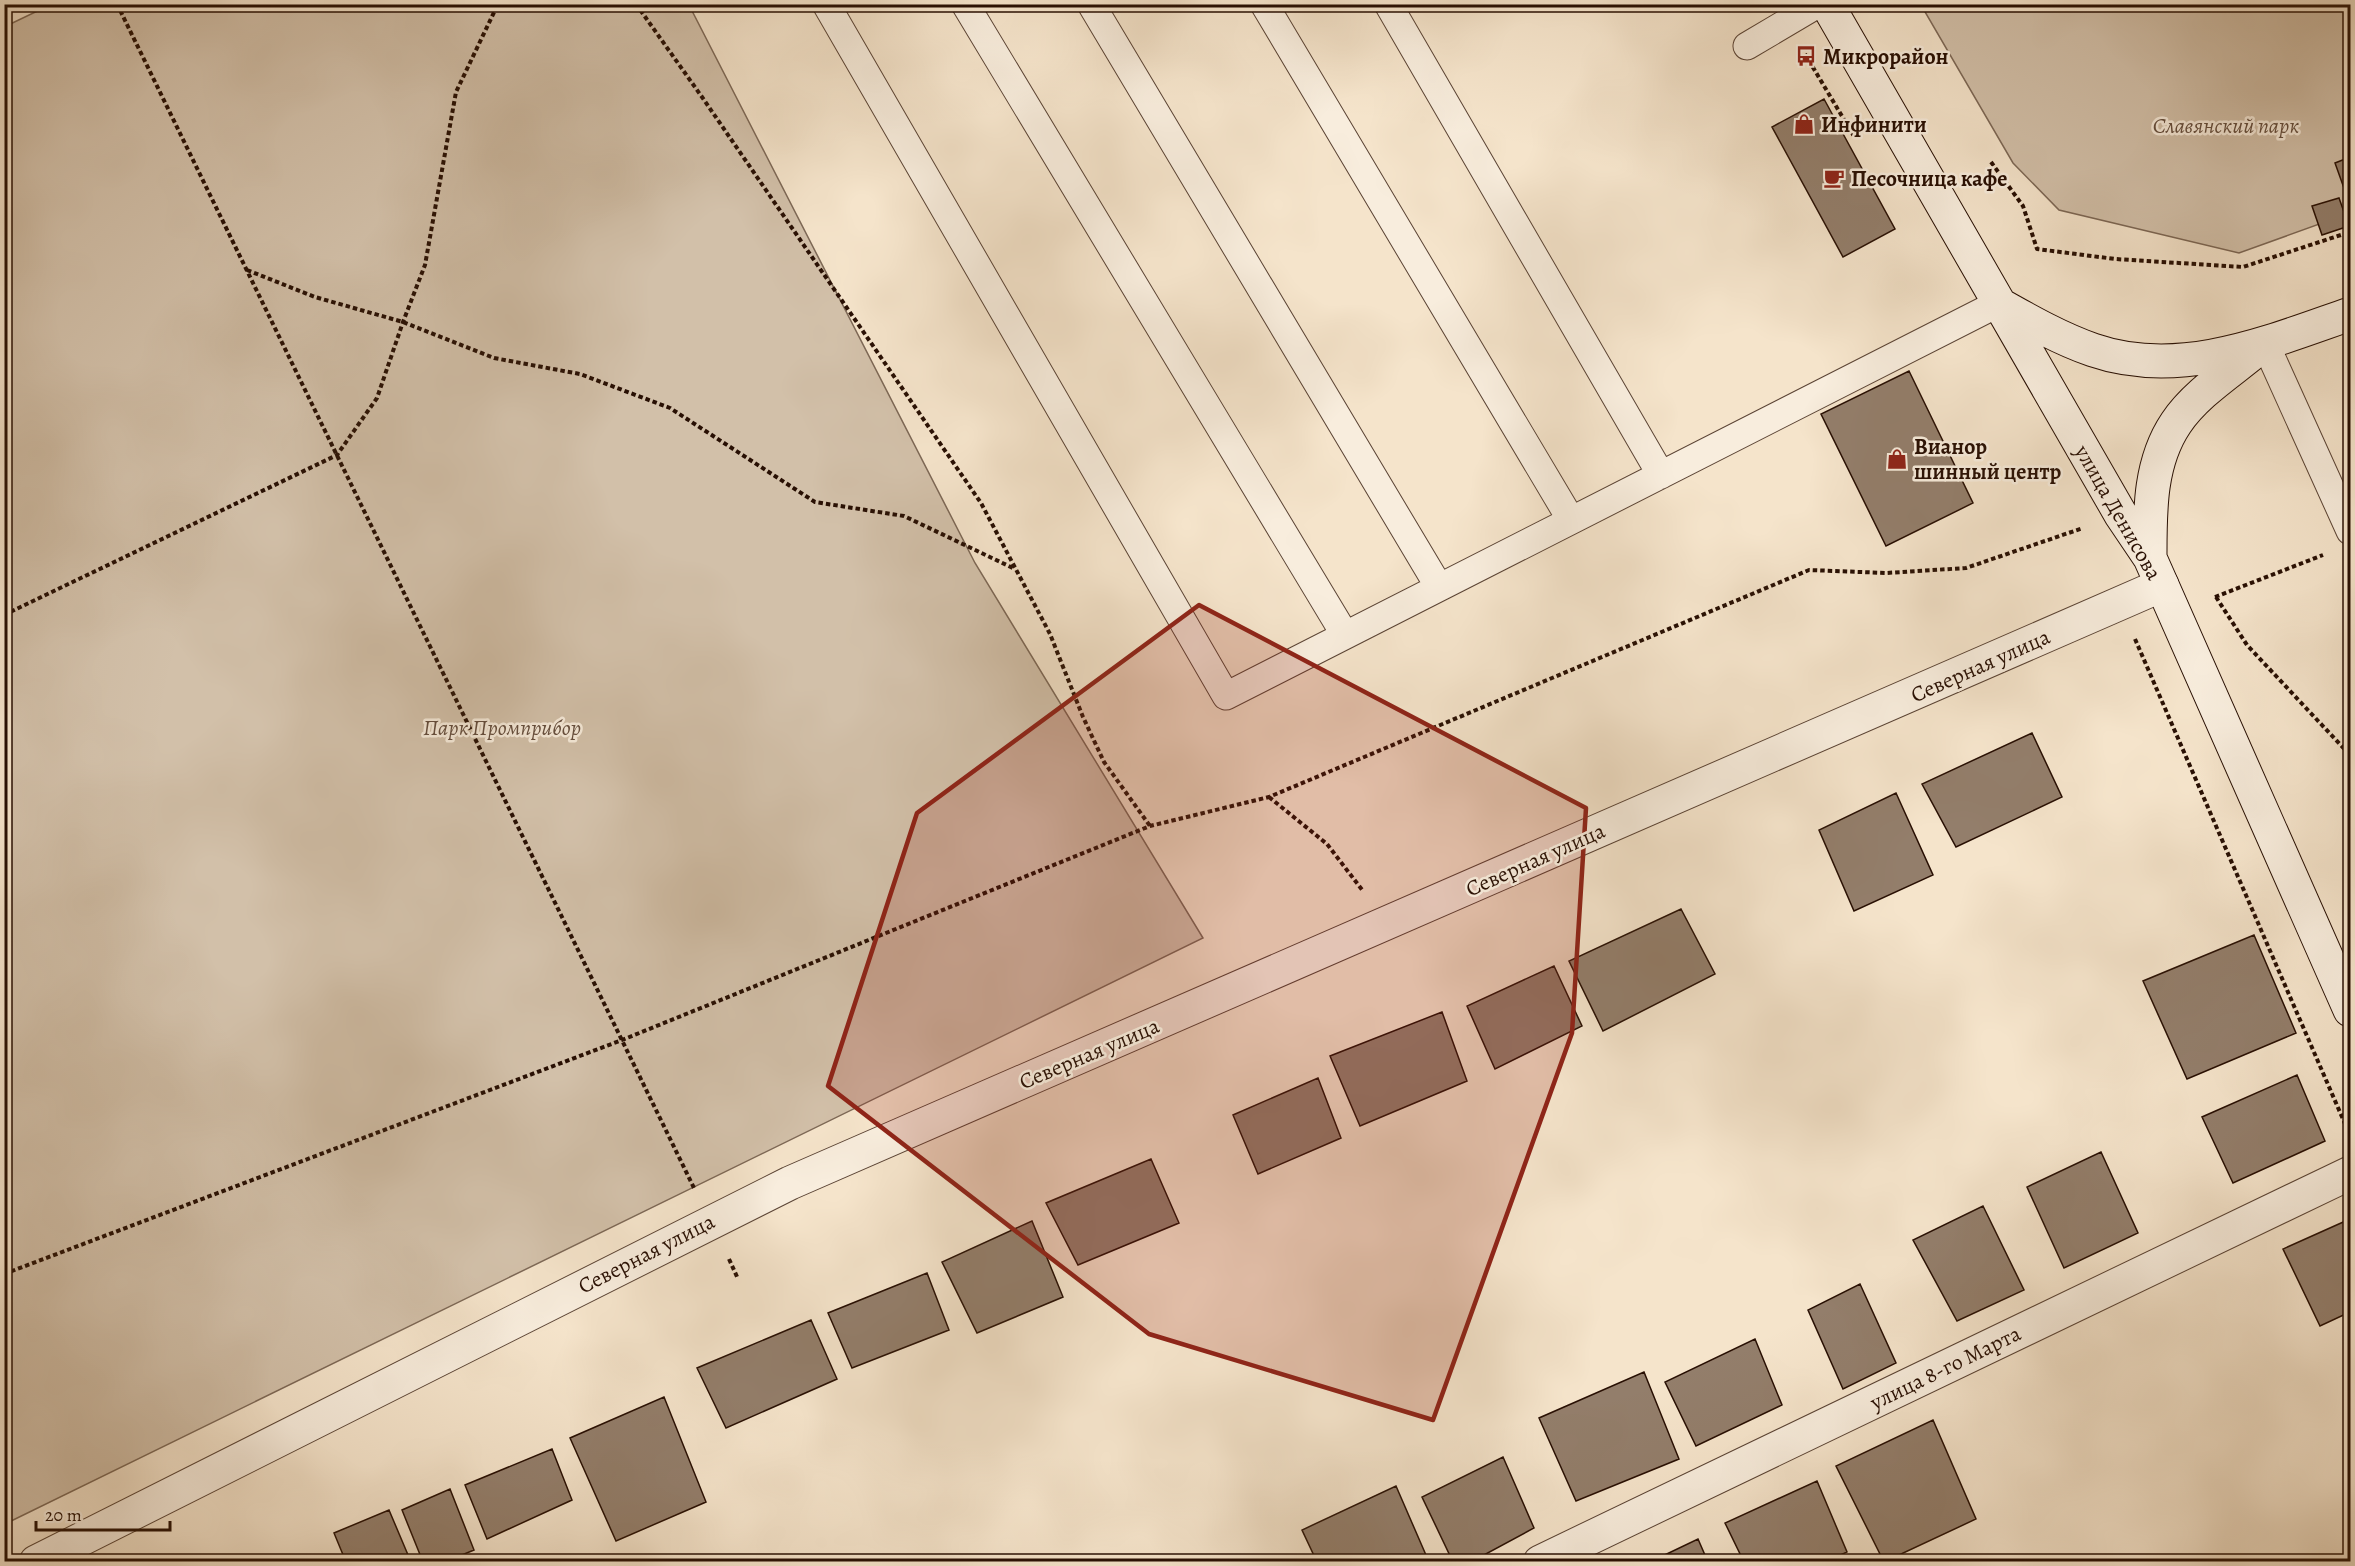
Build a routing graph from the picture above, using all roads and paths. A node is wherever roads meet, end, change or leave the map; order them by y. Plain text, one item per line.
1 (117, 4) edge
2 (498, 4) edge
3 (636, 4) edge
4 (826, 4) edge
5 (965, 4) edge
6 (1091, 4) edge
7 (1264, 4) edge
8 (1388, 4) edge
9 (1818, 4) edge
10 (1827, 4) edge
11 (1786, 23) junction
12 (1747, 46) dead end
13 (1859, 146) dead end
14 (1990, 162) dead end
15 (2350, 232) edge
16 (246, 270) junction
17 (1999, 303) junction
18 (2350, 314) edge
19 (403, 322) junction
20 (2265, 343) junction
21 (337, 455) junction
22 (1661, 475) junction
23 (2121, 515) junction
24 (1571, 520) junction
25 (2350, 531) edge
26 (2330, 552) dead end
27 (1016, 569) junction
28 (2156, 572) junction
29 (1439, 587) junction
30 (2216, 597) junction
31 (2208, 600) dead end
32 (2120, 604) junction
33 (4, 615) edge
34 (1345, 635) junction
35 (2350, 755) edge
36 (1269, 797) junction
37 (1150, 826) junction
38 (1388, 923) junction
39 (2350, 1010) edge
40 (622, 1041) junction
41 (2350, 1135) edge
42 (2350, 1173) edge
43 (710, 1221) junction
44 (4, 1274) edge
45 (738, 1279) dead end
46 (36, 1562) edge
47 (1540, 1562) edge

1 - 16 path
2 - 19 path
3 - 27 path
4 - 34 lane
5 - 34 lane
6 - 29 lane
7 - 24 lane
8 - 22 lane
9 - 11 lane
10 - 17 street, улица Денисова
11 - 12 lane
11 - 13 path
14 - 15 path
16 - 19 path
16 - 21 path
17 - 20 street
17 - 22 lane
17 - 23 street, улица Денисова
18 - 20 street
19 - 21 path
19 - 27 path
20 - 25 lane
20 - 28 street
21 - 33 path
21 - 40 path
22 - 24 lane
23 - 28 street, улица Денисова
23 - 36 path
24 - 29 lane
26 - 30 path
27 - 37 path
28 - 32 street, Северная улица
28 - 39 street, улица Денисова
29 - 34 lane
30 - 31 path
30 - 35 path
32 - 38 street, Северная улица
32 - 41 path
36 - 37 path
36 - 38 path
37 - 40 path
38 - 43 street, Северная улица
40 - 43 path
40 - 44 path
42 - 47 street, улица 8-го Марта
43 - 45 path
43 - 46 street, Северная улица

